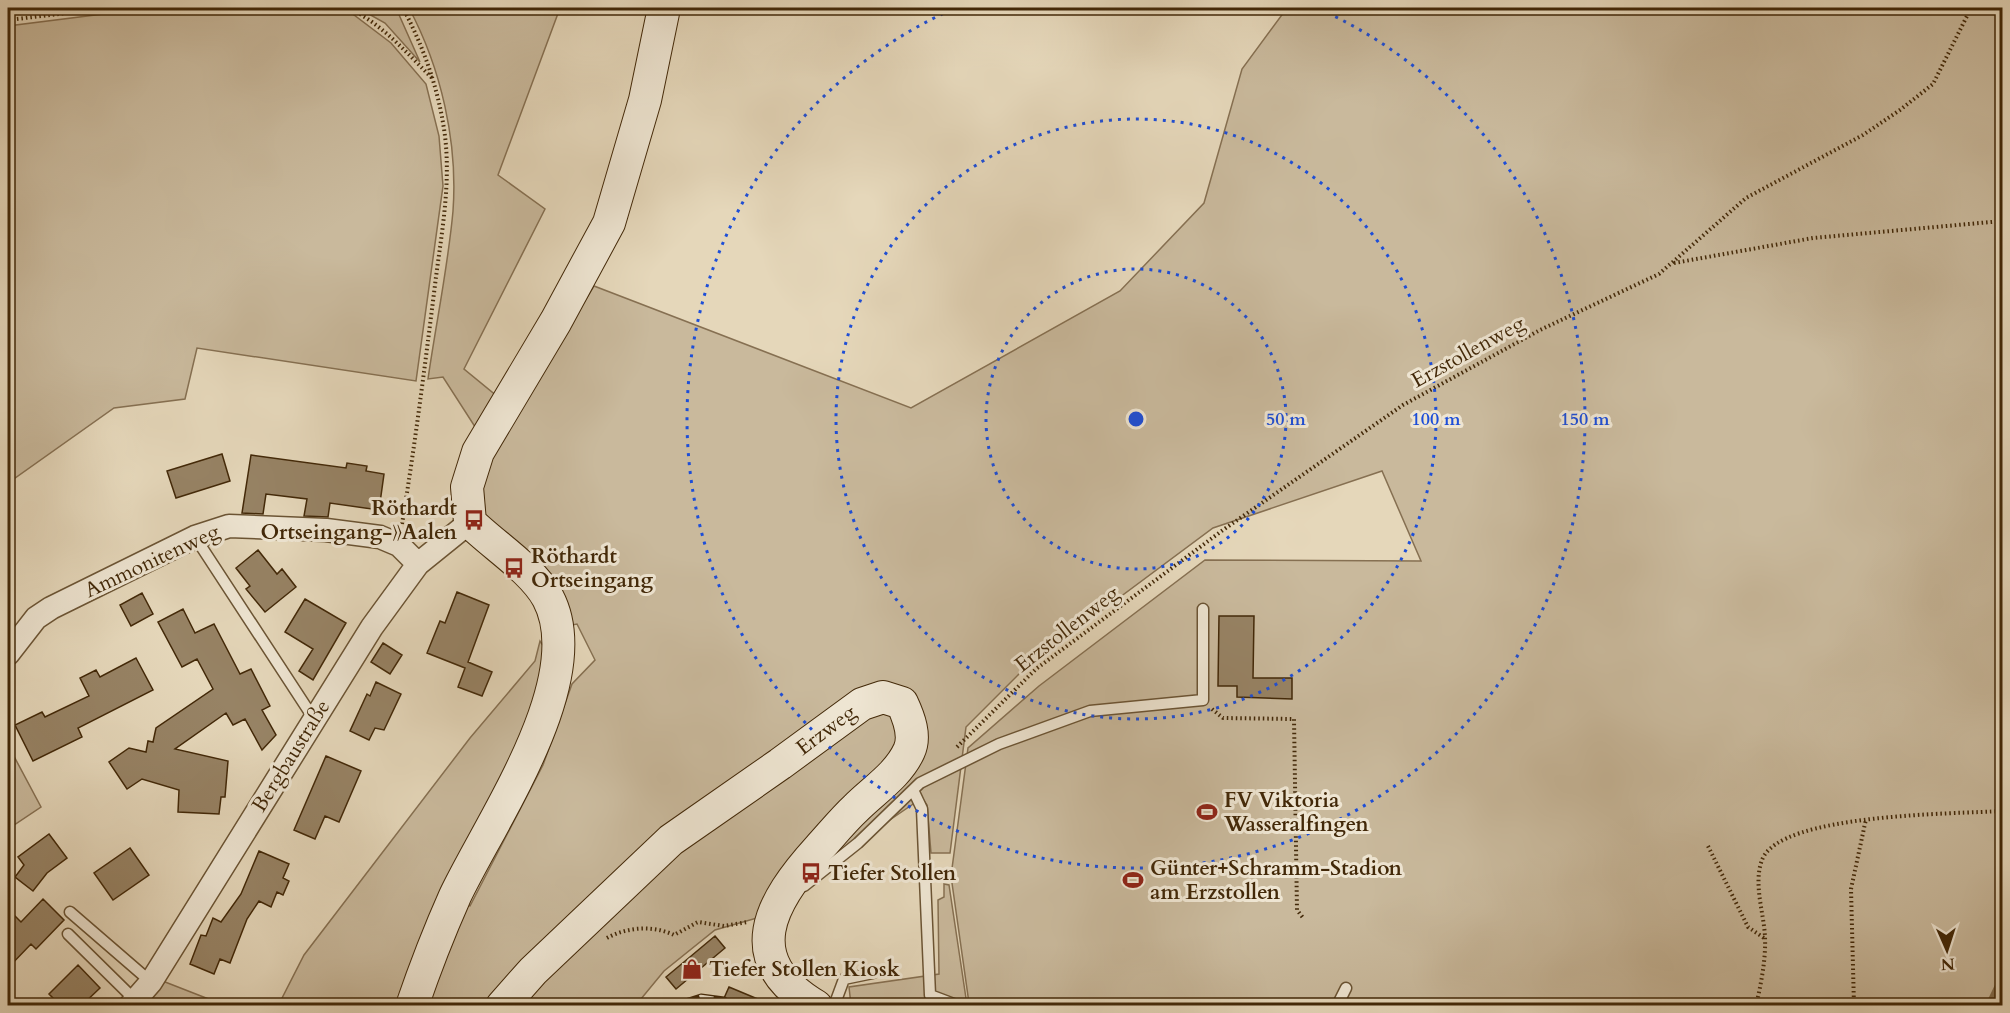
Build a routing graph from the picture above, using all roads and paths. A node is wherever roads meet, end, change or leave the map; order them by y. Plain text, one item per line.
1 (109, 8) edge
2 (348, 8) edge
3 (403, 8) edge
4 (664, 8) edge
5 (1971, 8) edge
6 (8, 20) edge
7 (434, 81) junction
8 (2002, 221) edge
9 (1673, 263) junction
10 (470, 522) junction
11 (195, 537) junction
12 (399, 545) junction
13 (418, 564) junction
14 (1203, 609) dead end
15 (8, 654) edge
16 (1203, 700) junction
17 (314, 719) junction
18 (953, 751) dead end
19 (913, 790) junction
20 (2002, 811) edge
21 (1866, 819) junction
22 (1708, 846) dead end
23 (780, 900) junction
24 (70, 912) dead end
25 (1304, 920) dead end
26 (744, 923) dead end
27 (68, 934) dead end
28 (1765, 938) junction
29 (605, 939) dead end
30 (873, 973) dead end
31 (151, 982) junction
32 (1346, 988) dead end
33 (133, 1003) edge
34 (412, 1005) edge
35 (502, 1005) edge
36 (816, 1005) edge
37 (834, 1005) edge
38 (959, 1005) edge
39 (1337, 1005) edge
40 (1756, 1005) edge
41 (1854, 1005) edge

1 - 6 path
2 - 7 path
3 - 7 path
4 - 10 street
5 - 9 path, Erzstollenweg
7 - 12 path
8 - 9 path
9 - 18 path, Erzstollenweg
10 - 13 street, Bergbaustraße
10 - 34 street
11 - 12 street, Ammonitenweg
11 - 15 street, Ammonitenweg
11 - 17 lane
12 - 13 street, Ammonitenweg
13 - 17 street, Bergbaustraße
14 - 16 lane
16 - 19 lane
16 - 25 path
17 - 31 street, Bergbaustraße
19 - 23 lane
19 - 38 lane
20 - 21 path
21 - 28 path
21 - 41 path
22 - 28 path
23 - 35 street, Erzweg
23 - 36 street, Erzweg
24 - 31 lane
26 - 29 path
27 - 33 lane
28 - 40 path
30 - 37 lane
31 - 33 street, Bergbaustraße
32 - 39 lane

